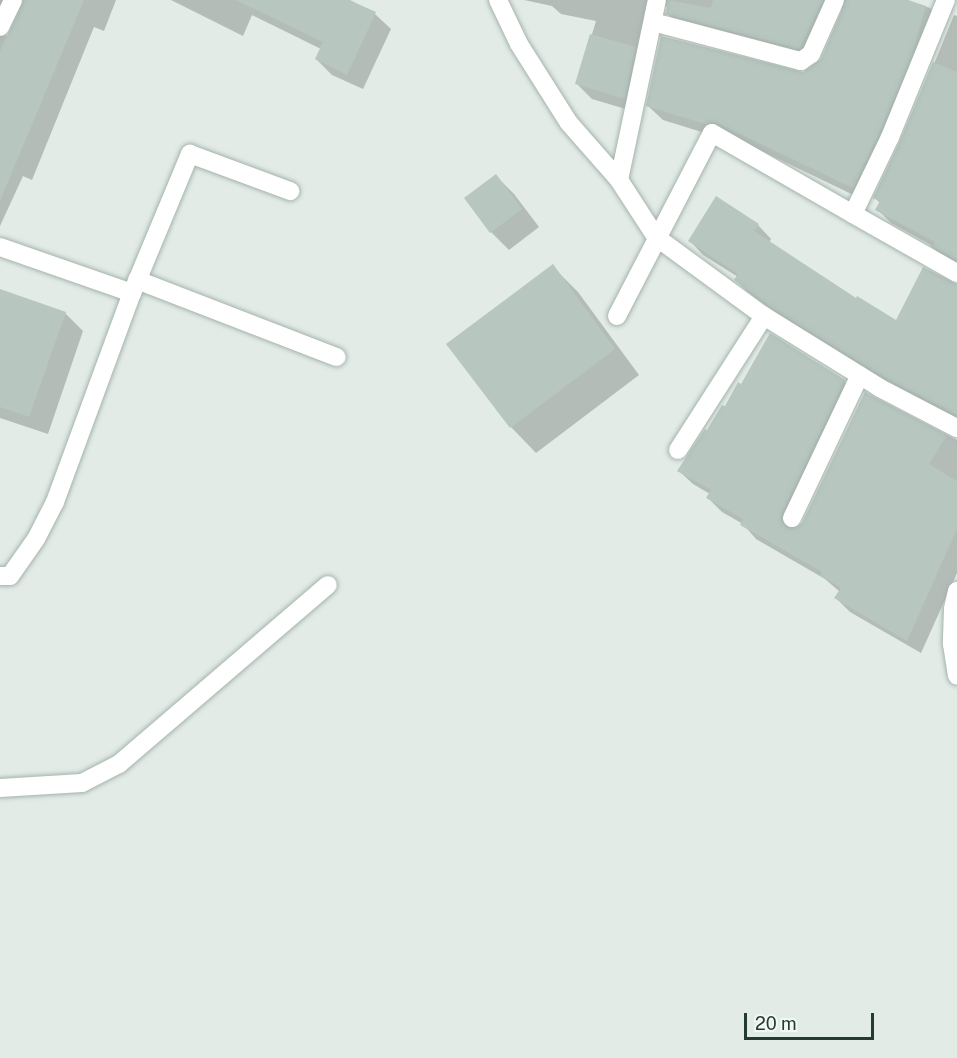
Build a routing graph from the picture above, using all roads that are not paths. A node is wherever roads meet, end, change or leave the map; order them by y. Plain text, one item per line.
1 (13, 0) edge
2 (498, 0) edge
3 (657, 0) edge
4 (835, 0) edge
5 (946, 0) edge
6 (653, 22) junction
7 (0, 27) edge
8 (619, 180) junction
9 (290, 191) dead end
10 (853, 214) junction
11 (656, 237) junction
12 (0, 247) edge
13 (957, 273) edge
14 (134, 287) junction
15 (617, 316) dead end
16 (764, 316) junction
17 (337, 357) dead end
18 (860, 375) junction
19 (957, 428) edge
20 (678, 450) dead end
21 (792, 518) dead end
22 (0, 576) edge
23 (328, 585) dead end
24 (957, 591) edge
25 (957, 676) edge
26 (0, 788) edge

1 - 7 street
2 - 8 street
3 - 6 street
4 - 6 street
5 - 10 street
6 - 8 street
8 - 11 street
9 - 14 street
10 - 11 street
10 - 13 street
11 - 15 street
11 - 16 street
12 - 14 street
14 - 17 street
14 - 22 street
16 - 18 street
16 - 20 street
18 - 19 street
18 - 21 street
23 - 26 street
24 - 25 street

